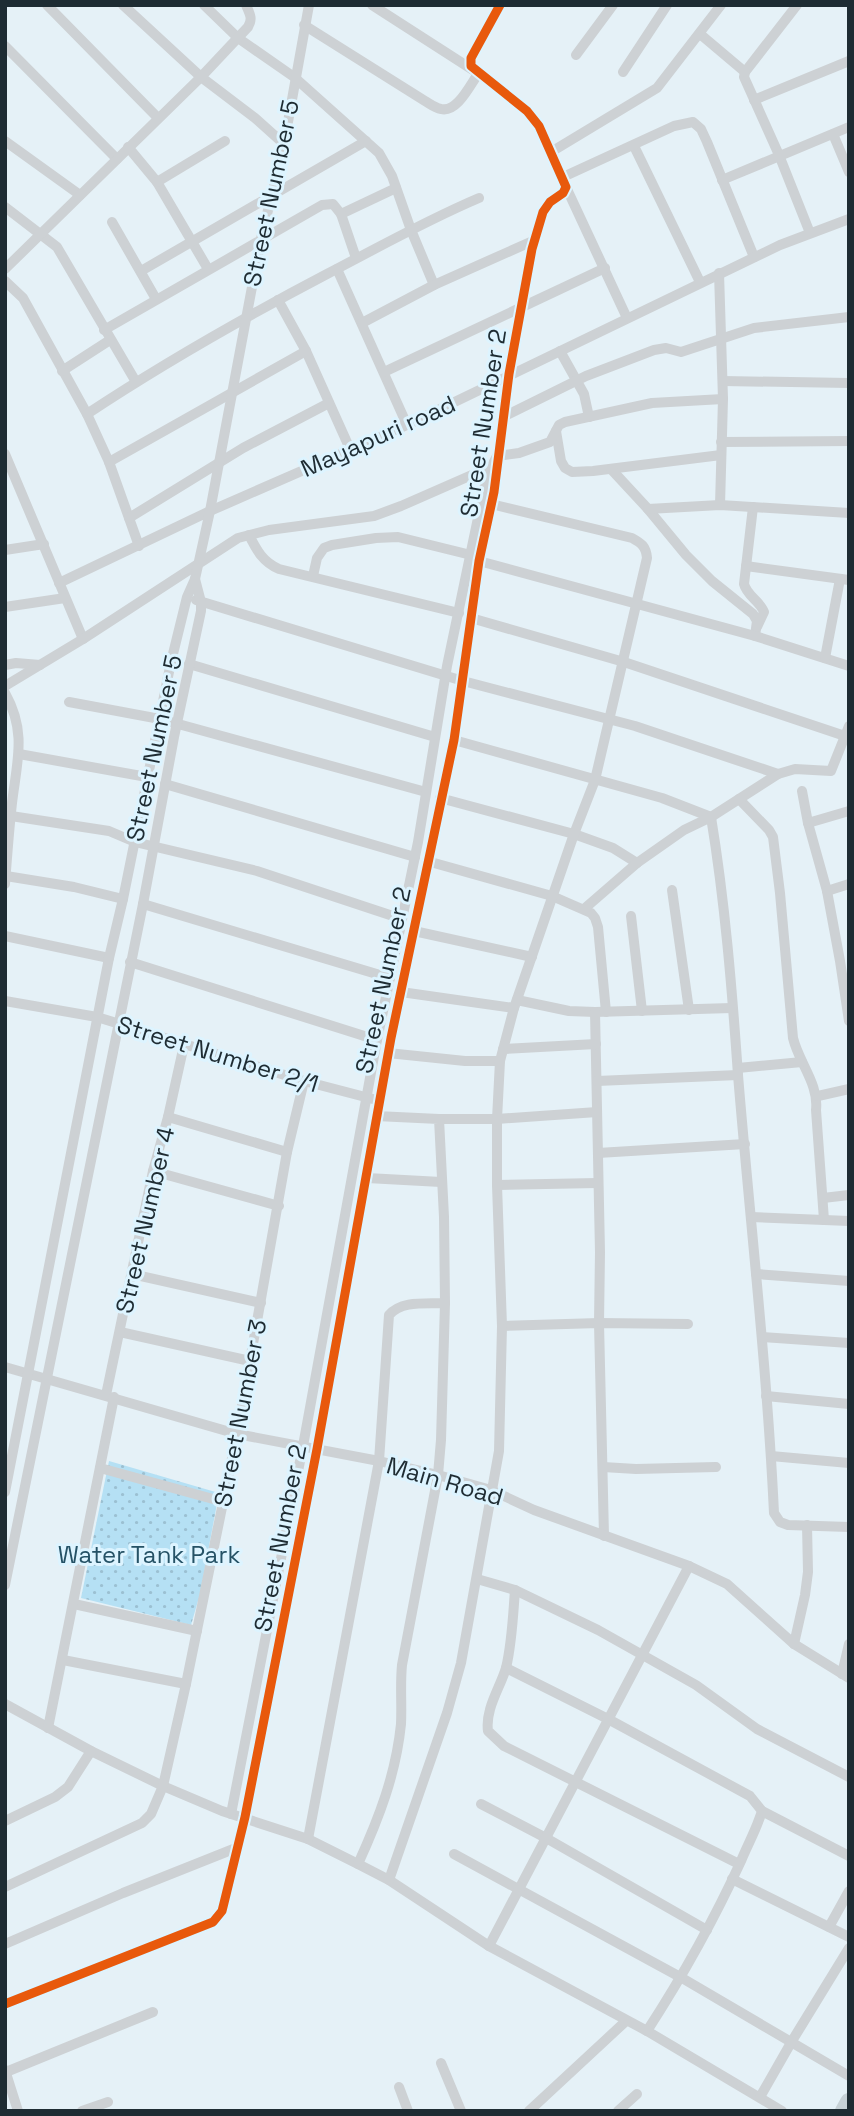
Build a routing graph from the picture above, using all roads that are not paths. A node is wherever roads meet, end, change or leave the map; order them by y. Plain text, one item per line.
1 (47, 5) edge
2 (123, 5) edge
3 (204, 5) edge
4 (246, 5) edge
5 (309, 5) edge
6 (372, 5) edge
7 (613, 5) edge
8 (667, 5) edge
9 (721, 5) edge
10 (797, 5) edge
11 (496, 7) edge
12 (304, 25) junction
13 (700, 34) junction
14 (238, 38) junction
15 (5, 46) edge
16 (576, 55) dead end
17 (849, 61) edge
18 (476, 72) junction
19 (623, 72) dead end
20 (745, 72) junction
21 (201, 77) junction
22 (294, 77) junction
23 (754, 100) junction
24 (158, 118) junction
25 (849, 127) edge
26 (833, 134) junction
27 (5, 141) edge
28 (225, 141) dead end
29 (366, 141) junction
30 (284, 144) junction
31 (634, 146) junction
32 (128, 148) junction
33 (779, 155) junction
34 (554, 156) junction
35 (117, 159) junction
36 (849, 172) edge
37 (722, 180) junction
38 (157, 182) junction
39 (565, 182) junction
40 (396, 188) junction
41 (80, 195) junction
42 (271, 196) junction
43 (480, 198) dead end
44 (5, 207) edge
45 (341, 215) junction
46 (849, 219) edge
47 (112, 222) dead end
48 (411, 230) junction
49 (810, 233) junction
50 (42, 235) junction
51 (261, 239) junction
52 (535, 240) junction
53 (192, 242) junction
54 (754, 257) junction
55 (356, 258) junction
56 (605, 268) junction
57 (208, 269) junction
58 (337, 269) junction
59 (5, 270) edge
60 (141, 271) junction
61 (719, 273) junction
62 (5, 281) edge
63 (700, 282) junction
64 (435, 285) junction
65 (156, 299) junction
66 (278, 300) junction
67 (523, 305) junction
68 (849, 317) edge
69 (246, 318) junction
70 (628, 318) junction
71 (362, 323) junction
72 (104, 330) junction
73 (720, 339) junction
74 (110, 340) junction
75 (306, 351) junction
76 (560, 351) junction
77 (62, 371) junction
78 (384, 372) junction
79 (509, 374) junction
80 (576, 380) junction
81 (723, 381) junction
82 (136, 382) junction
83 (849, 383) edge
84 (232, 393) junction
85 (723, 399) junction
86 (329, 403) junction
87 (87, 414) junction
88 (503, 417) junction
89 (589, 417) junction
90 (407, 425) junction
91 (556, 431) junction
92 (849, 441) edge
93 (721, 442) junction
94 (350, 449) junction
95 (5, 454) edge
96 (721, 455) junction
97 (497, 456) junction
98 (110, 462) junction
99 (218, 463) junction
100 (490, 467) junction
101 (611, 469) junction
102 (491, 504) junction
103 (720, 505) junction
104 (753, 507) junction
105 (648, 509) junction
106 (210, 511) junction
107 (849, 513) edge
108 (129, 518) junction
109 (249, 535) junction
110 (44, 544) junction
111 (139, 546) junction
112 (5, 550) edge
113 (475, 558) junction
114 (198, 564) junction
115 (746, 566) junction
116 (313, 576) junction
117 (195, 579) junction
118 (845, 579) edge
119 (59, 583) junction
120 (187, 597) junction
121 (65, 598) junction
122 (201, 602) junction
123 (637, 603) junction
124 (5, 607) edge
125 (458, 614) junction
126 (471, 618) junction
127 (756, 631) junction
128 (83, 639) junction
129 (825, 658) junction
130 (624, 662) junction
131 (189, 664) junction
132 (5, 665) edge
133 (40, 665) junction
134 (849, 667) edge
135 (446, 676) junction
136 (463, 681) junction
137 (5, 686) edge
138 (5, 693) edge
139 (69, 702) dead end
140 (160, 719) junction
141 (610, 719) junction
142 (177, 725) junction
143 (847, 731) edge
144 (435, 737) junction
145 (454, 740) junction
146 (19, 754) junction
147 (778, 774) junction
148 (147, 777) junction
149 (595, 780) junction
150 (165, 783) junction
151 (802, 791) dead end
152 (426, 792) junction
153 (440, 798) junction
154 (739, 799) junction
155 (10, 808) edge
156 (849, 811) edge
157 (711, 817) junction
158 (808, 823) junction
159 (574, 834) junction
160 (135, 842) junction
161 (154, 846) junction
162 (415, 857) junction
163 (427, 861) junction
164 (6, 862) edge
165 (637, 863) junction
166 (6, 876) edge
167 (5, 884) edge
168 (849, 884) edge
169 (672, 890) dead end
170 (827, 891) junction
171 (552, 896) junction
172 (123, 899) junction
173 (143, 904) junction
174 (584, 909) junction
175 (631, 916) dead end
176 (402, 919) junction
177 (414, 931) junction
178 (5, 936) edge
179 (532, 957) junction
180 (109, 958) junction
181 (845, 960) edge
182 (131, 962) junction
183 (390, 978) junction
184 (401, 992) junction
185 (5, 1001) edge
186 (516, 1004) junction
187 (732, 1009) junction
188 (689, 1010) junction
189 (642, 1011) junction
190 (600, 1012) junction
191 (97, 1017) junction
192 (849, 1021) edge
193 (118, 1024) junction
194 (377, 1040) junction
195 (596, 1044) junction
196 (184, 1045) junction
197 (503, 1049) junction
198 (388, 1053) junction
199 (500, 1061) junction
200 (802, 1062) junction
201 (738, 1072) junction
202 (304, 1081) junction
203 (597, 1081) junction
204 (849, 1088) edge
205 (818, 1096) junction
206 (366, 1098) junction
207 (379, 1100) junction
208 (597, 1112) junction
209 (376, 1116) junction
210 (168, 1117) junction
211 (439, 1119) junction
212 (498, 1119) junction
213 (745, 1144) junction
214 (287, 1152) junction
215 (598, 1153) junction
216 (153, 1171) junction
217 (367, 1178) junction
218 (441, 1182) junction
219 (597, 1183) junction
220 (498, 1185) junction
221 (849, 1195) edge
222 (823, 1198) junction
223 (279, 1206) junction
224 (751, 1217) junction
225 (824, 1220) junction
226 (849, 1222) edge
227 (132, 1274) junction
228 (756, 1274) junction
229 (849, 1281) edge
230 (261, 1303) junction
231 (444, 1303) junction
232 (599, 1323) junction
233 (688, 1324) dead end
234 (502, 1325) junction
235 (120, 1332) junction
236 (762, 1337) junction
237 (849, 1343) edge
238 (250, 1361) junction
239 (5, 1367) edge
240 (28, 1373) junction
241 (46, 1378) junction
242 (110, 1396) junction
243 (766, 1396) junction
244 (849, 1404) edge
245 (237, 1434) junction
246 (303, 1446) junction
247 (317, 1449) junction
248 (771, 1456) junction
249 (379, 1461) junction
250 (849, 1463) edge
251 (603, 1467) junction
252 (716, 1467) dead end
253 (100, 1468) junction
254 (438, 1475) junction
255 (491, 1490) junction
256 (5, 1492) edge
257 (224, 1502) junction
258 (807, 1525) junction
259 (849, 1527) edge
260 (604, 1536) junction
261 (688, 1566) junction
262 (477, 1579) junction
263 (5, 1585) edge
264 (515, 1590) junction
265 (74, 1604) junction
266 (197, 1632) junction
267 (794, 1644) junction
268 (849, 1644) edge
269 (642, 1656) junction
270 (63, 1660) junction
271 (506, 1668) junction
272 (845, 1676) edge
273 (186, 1684) junction
274 (5, 1704) edge
275 (608, 1719) junction
276 (48, 1728) junction
277 (91, 1751) junction
278 (849, 1777) edge
279 (575, 1781) junction
280 (163, 1786) junction
281 (481, 1804) dead end
282 (762, 1811) junction
283 (231, 1814) junction
284 (244, 1817) junction
285 (5, 1821) edge
286 (546, 1838) junction
287 (308, 1839) junction
288 (236, 1848) junction
289 (454, 1854) dead end
290 (849, 1856) edge
291 (358, 1864) junction
292 (739, 1864) junction
293 (733, 1879) junction
294 (389, 1880) junction
295 (5, 1887) edge
296 (519, 1890) junction
297 (849, 1891) edge
298 (829, 1927) junction
299 (707, 1930) junction
300 (849, 1937) edge
301 (5, 1944) edge
302 (489, 1945) junction
303 (849, 1948) edge
304 (682, 1978) junction
305 (5, 2004) edge
306 (153, 2012) dead end
307 (626, 2021) junction
308 (647, 2031) junction
309 (792, 2041) junction
310 (441, 2063) dead end
311 (6, 2071) edge
312 (849, 2076) edge
313 (398, 2087) dead end
314 (637, 2094) dead end
315 (760, 2097) junction
316 (108, 2102) dead end
317 (849, 2102) edge
318 (779, 2110) edge
319 (18, 2111) edge
320 (82, 2111) edge
321 (408, 2111) edge
322 (461, 2111) edge
323 (529, 2111) edge
324 (618, 2111) edge
325 (844, 2111) edge

1 - 24 street
2 - 21 street
3 - 14 street
4 - 14 street
5 - 12 street, Street Number 5
6 - 18 street
7 - 16 street
8 - 19 street
9 - 13 street
10 - 20 street
11 - 18 street
12 - 18 street
12 - 22 street, Street Number 5
13 - 20 street
13 - 34 street
14 - 21 street
14 - 22 street
15 - 35 street
17 - 23 street
18 - 34 street
20 - 23 street
21 - 24 street
21 - 30 street
22 - 29 street
22 - 30 street, Street Number 5
23 - 33 street
24 - 32 street
25 - 26 street
26 - 33 street
26 - 36 street
27 - 41 street
28 - 38 street
29 - 40 street
29 - 42 street
30 - 42 street, Street Number 5
31 - 37 street
31 - 39 street
31 - 63 street
32 - 35 street
32 - 38 street
33 - 37 street
33 - 49 street
34 - 39 street
35 - 41 street
37 - 54 street
38 - 53 street
39 - 52 street, Street Number 2
39 - 56 street
40 - 45 street
40 - 48 street
41 - 50 street
42 - 51 street, Street Number 5
42 - 53 street
43 - 48 street
44 - 50 street
45 - 51 street
45 - 55 street
46 - 49 street, Mayapuri road
47 - 60 street
48 - 55 street
48 - 64 street
49 - 54 street, Mayapuri road
50 - 59 street
50 - 72 street
51 - 57 street
51 - 69 street, Street Number 5
52 - 64 street
52 - 67 street, Street Number 2
53 - 57 street
53 - 60 street
54 - 61 street, Mayapuri road
55 - 58 street
56 - 67 street
56 - 70 street
57 - 65 street
58 - 66 street
58 - 71 street
60 - 65 street
61 - 63 street, Mayapuri road
61 - 73 street
62 - 77 street
63 - 70 street, Mayapuri road
64 - 71 street
65 - 72 street
66 - 69 street
66 - 75 street
67 - 78 street
67 - 79 street, Street Number 2
68 - 73 street
69 - 82 street
69 - 84 street, Street Number 5
70 - 76 street, Mayapuri road
71 - 78 street
72 - 74 street
73 - 80 street
73 - 81 street
74 - 77 street
74 - 82 street
75 - 84 street
75 - 86 street
76 - 79 street, Mayapuri road
76 - 80 street
77 - 87 street
78 - 90 street
79 - 88 street, Street Number 2
79 - 90 street, Mayapuri road
80 - 88 street
80 - 89 street
81 - 83 street
81 - 85 street
82 - 87 street
84 - 98 street
84 - 99 street, Street Number 5
85 - 89 street
85 - 93 street
86 - 94 street
86 - 99 street
87 - 98 street
88 - 97 street, Street Number 2
89 - 91 street
90 - 94 street, Mayapuri road
91 - 97 street
91 - 101 street
92 - 93 street
93 - 96 street
94 - 106 street, Mayapuri road
95 - 110 street
96 - 101 street
96 - 103 street
97 - 100 street
97 - 102 street, Street Number 2
98 - 108 street
99 - 106 street, Street Number 5
99 - 108 street
100 - 109 street
100 - 113 street
101 - 105 street
102 - 113 street, Street Number 2
102 - 123 street
103 - 104 street
103 - 105 street
104 - 107 street
104 - 115 street
105 - 127 street
106 - 111 street, Mayapuri road
106 - 114 street, Street Number 5
108 - 111 street
109 - 114 street
109 - 116 street
110 - 112 street
110 - 119 street
111 - 119 street, Mayapuri road
113 - 116 street
113 - 123 street
113 - 125 street
113 - 126 street, Street Number 2
114 - 117 street, Street Number 5
114 - 128 street
115 - 118 street
115 - 127 street
116 - 125 street
117 - 120 street, Street Number 5
117 - 122 street
118 - 129 street
119 - 121 street
120 - 122 street
120 - 140 street, Street Number 5
121 - 124 street
121 - 128 street
122 - 131 street
122 - 135 street
123 - 127 street
123 - 130 street
125 - 135 street
126 - 130 street
126 - 136 street, Street Number 2
127 - 129 street
128 - 133 street
129 - 134 street
130 - 141 street
130 - 143 street
131 - 142 street
131 - 144 street
132 - 133 street
133 - 137 street
135 - 136 street
135 - 144 street
136 - 141 street
136 - 145 street, Street Number 2
138 - 146 street
139 - 140 street
140 - 142 street
140 - 148 street, Street Number 5
141 - 147 street
141 - 149 street
142 - 150 street
142 - 152 street
143 - 147 street
144 - 152 street
145 - 149 street
145 - 153 street, Street Number 2
146 - 148 street
146 - 155 street
147 - 154 street
148 - 160 street, Street Number 5
149 - 157 street
149 - 159 street
150 - 161 street
150 - 162 street
151 - 158 street
152 - 162 street
153 - 159 street
153 - 163 street, Street Number 2
154 - 157 street
154 - 200 street
155 - 160 street
155 - 164 street
156 - 158 street
157 - 165 street
157 - 187 street
158 - 170 street
159 - 165 street
159 - 171 street
160 - 161 street
160 - 172 street, Street Number 5
161 - 173 street
161 - 176 street
162 - 176 street
163 - 171 street
163 - 177 street, Street Number 2
164 - 166 street
165 - 174 street
166 - 167 street
166 - 172 street
168 - 170 street
169 - 188 street
170 - 181 street
171 - 174 street
171 - 179 street
172 - 180 street, Street Number 5
173 - 182 street
173 - 183 street
174 - 190 street
175 - 189 street
176 - 183 street
177 - 179 street
177 - 184 street, Street Number 2
178 - 180 street
179 - 186 street
180 - 191 street, Street Number 5
181 - 192 street
182 - 193 street
182 - 194 street
183 - 194 street
184 - 186 street
184 - 198 street, Street Number 2
185 - 191 street, Street Number 2/1
186 - 190 street
186 - 197 street
187 - 188 street
187 - 201 street
188 - 189 street
189 - 190 street
190 - 195 street
191 - 193 street, Street Number 2/1
191 - 240 street, Street Number 5
193 - 196 street, Street Number 2/1
193 - 241 street
194 - 206 street
195 - 197 street
195 - 203 street
196 - 202 street, Street Number 2/1
196 - 210 street, Street Number 4
197 - 199 street
198 - 199 street
198 - 207 street, Street Number 2
199 - 212 street
200 - 201 street
200 - 205 street
201 - 203 street
201 - 213 street
202 - 206 street, Street Number 2/1
202 - 214 street, Street Number 3
203 - 208 street
204 - 205 street
205 - 222 street
206 - 207 street, Street Number 2/1
206 - 246 street
207 - 209 street, Street Number 2
208 - 212 street
208 - 215 street
209 - 211 street
209 - 217 street, Street Number 2
210 - 214 street
210 - 216 street, Street Number 4
211 - 212 street
211 - 218 street
212 - 220 street
213 - 215 street
213 - 224 street
214 - 223 street, Street Number 3
215 - 219 street
216 - 223 street
216 - 227 street, Street Number 4
217 - 218 street
217 - 247 street, Street Number 2
218 - 231 street
219 - 220 street
219 - 232 street
220 - 234 street
221 - 222 street
222 - 225 street
223 - 230 street, Street Number 3
224 - 225 street
224 - 228 street
225 - 226 street
227 - 230 street
227 - 235 street, Street Number 4
228 - 229 street
228 - 236 street
230 - 238 street, Street Number 3
231 - 249 street
231 - 254 street
232 - 233 street
232 - 234 street
232 - 251 street
234 - 255 street
235 - 238 street
235 - 242 street, Street Number 4
236 - 237 street
236 - 243 street
238 - 245 street, Street Number 3
239 - 240 street, Main Road
240 - 241 street, Main Road
240 - 256 street, Street Number 5
241 - 242 street, Main Road
241 - 263 street
242 - 245 street, Main Road
242 - 253 street, Street Number 4
243 - 244 street
243 - 248 street
245 - 246 street, Main Road
245 - 257 street, Street Number 3
246 - 247 street, Main Road
246 - 283 street
247 - 249 street, Main Road
247 - 284 street, Street Number 2
248 - 250 street
248 - 258 street
249 - 254 street, Main Road
249 - 287 street
251 - 252 street
251 - 260 street
253 - 257 street
253 - 265 street, Street Number 4
254 - 255 street, Main Road
254 - 291 street
255 - 260 street, Main Road
255 - 262 street
257 - 266 street, Street Number 3
258 - 259 street
258 - 267 street
260 - 261 street, Main Road
261 - 267 street, Main Road
261 - 269 street
262 - 264 street
262 - 294 street
264 - 269 street
264 - 271 street
265 - 266 street
265 - 270 street, Street Number 4
266 - 273 street, Street Number 3
267 - 272 street, Main Road
268 - 272 street
269 - 275 street
269 - 278 street
270 - 273 street
270 - 276 street, Street Number 4
271 - 275 street
271 - 279 street
273 - 280 street, Street Number 3
274 - 276 street
275 - 279 street
275 - 282 street
276 - 277 street
277 - 280 street
277 - 285 street
279 - 286 street
279 - 292 street
280 - 283 street
280 - 295 street, Street Number 3
281 - 286 street
282 - 290 street
282 - 292 street
283 - 284 street
284 - 287 street
284 - 288 street, Street Number 2
286 - 296 street
286 - 299 street
287 - 291 street
288 - 301 street
288 - 305 street, Street Number 2
289 - 296 street
291 - 294 street
292 - 293 street
293 - 298 street
293 - 299 street
294 - 302 street
296 - 302 street
296 - 304 street
297 - 298 street
298 - 300 street
299 - 304 street
302 - 307 street
303 - 309 street
304 - 308 street
304 - 309 street
306 - 311 street
307 - 308 street
307 - 323 street
308 - 315 street
309 - 312 street
309 - 315 street
310 - 322 street
311 - 319 street
313 - 321 street
314 - 324 street
315 - 318 street
316 - 320 street
317 - 325 main road

